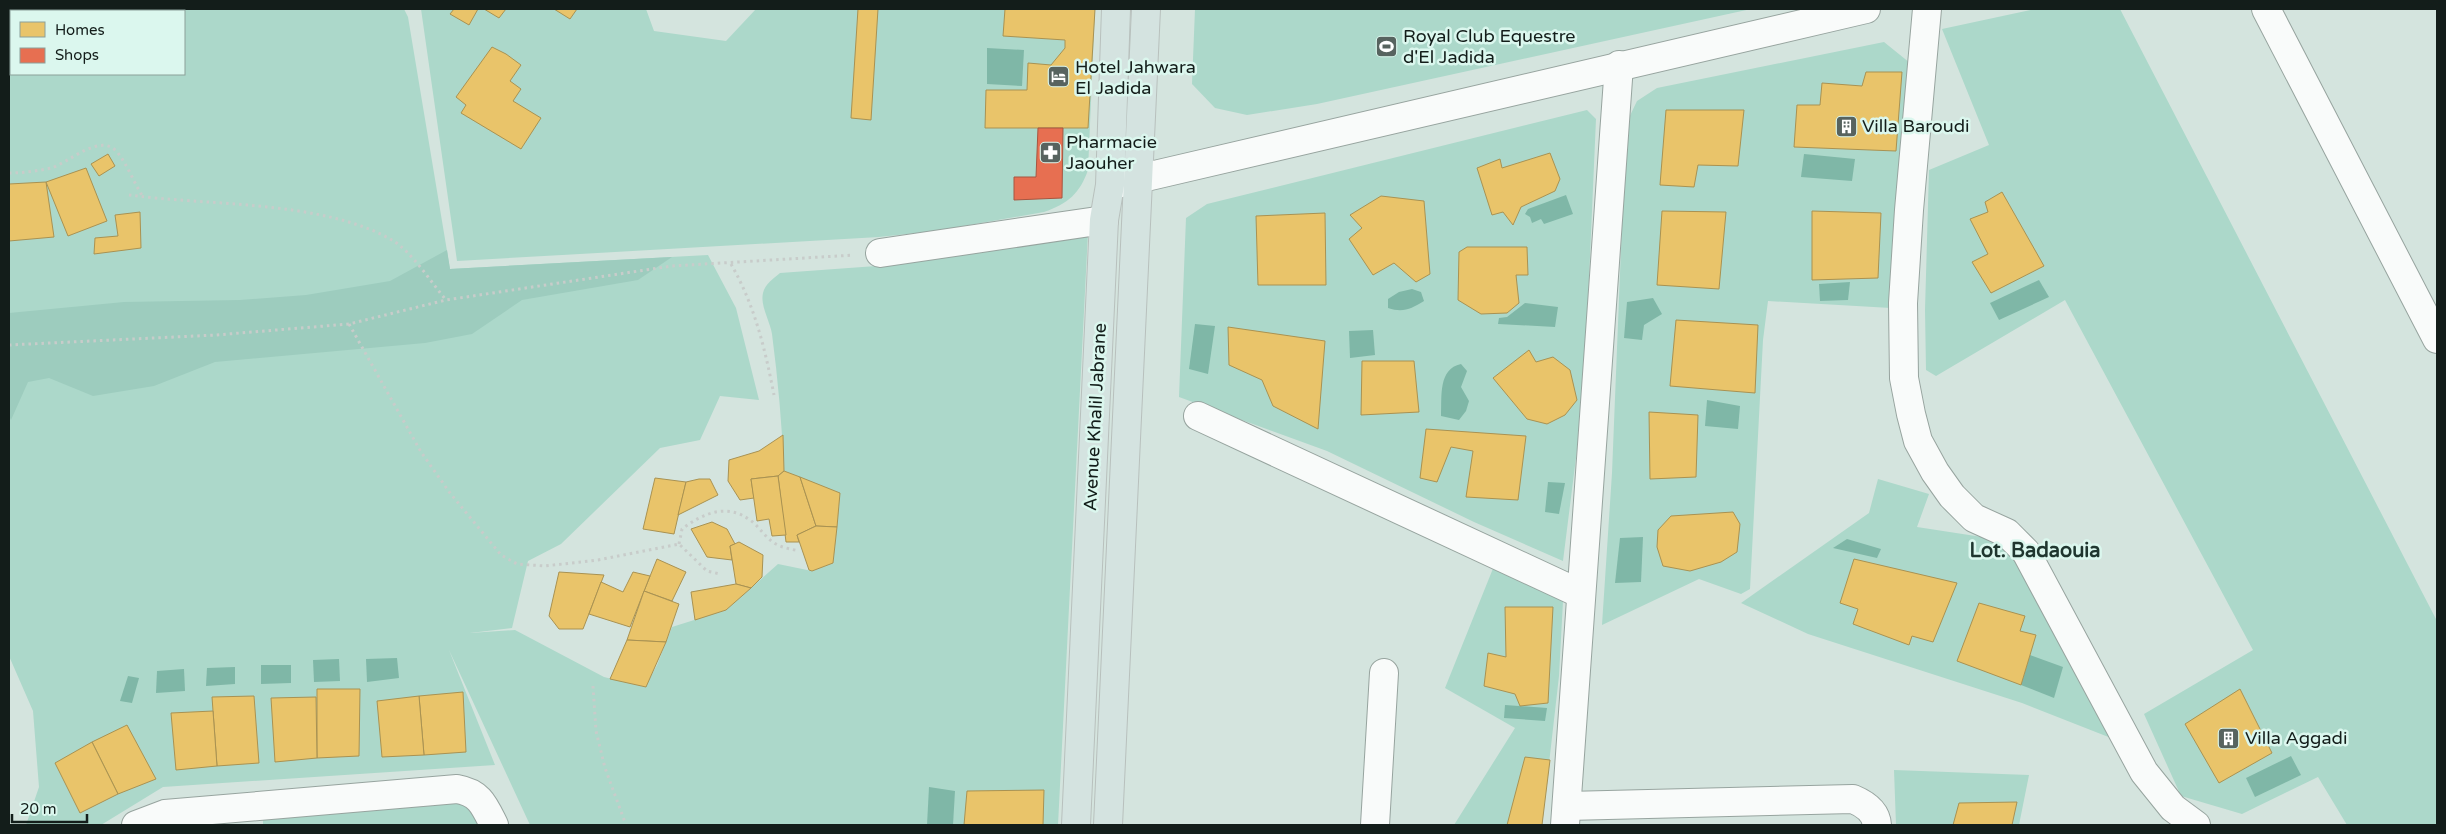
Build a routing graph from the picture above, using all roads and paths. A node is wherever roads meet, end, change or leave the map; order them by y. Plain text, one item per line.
1 (1116, 9) edge
2 (1146, 9) edge
3 (1866, 9) edge
4 (1927, 9) edge
5 (2266, 9) edge
6 (1619, 65) junction
7 (9, 173) edge
8 (1137, 180) junction
9 (1110, 185) junction
10 (130, 195) dead end
11 (144, 197) junction
12 (1104, 220) junction
13 (880, 253) joint
14 (731, 264) junction
15 (446, 300) junction
16 (349, 324) junction
17 (2437, 339) edge
18 (9, 345) edge
19 (774, 395) dead end
20 (1198, 416) dead end
21 (679, 544) junction
22 (798, 551) dead end
23 (720, 574) dead end
24 (1581, 594) junction
25 (1384, 673) dead end
26 (593, 686) dead end
27 (1566, 816) edge
28 (136, 825) edge
29 (494, 825) edge
30 (626, 825) edge
31 (1076, 825) edge
32 (1108, 825) edge
33 (1375, 825) edge
34 (1877, 825) edge
35 (2196, 825) edge

1 - 9 main road, Avenue Khalil Jabrane
2 - 8 main road, Avenue Khalil Jabrane
3 - 6 street
4 - 35 street
5 - 17 street
6 - 8 street
6 - 24 street
7 - 11 path
8 - 9 street
8 - 32 main road, Avenue Khalil Jabrane
9 - 12 main road, Avenue Khalil Jabrane
10 - 11 path
11 - 15 path
12 - 13 street
12 - 31 main road, Avenue Khalil Jabrane
13 - 14 path
14 - 15 path
14 - 19 path
15 - 16 path
16 - 18 path
16 - 21 path
20 - 24 street
21 - 22 path
21 - 23 path
24 - 27 street
25 - 33 street
26 - 30 path
27 - 34 street
28 - 29 street

